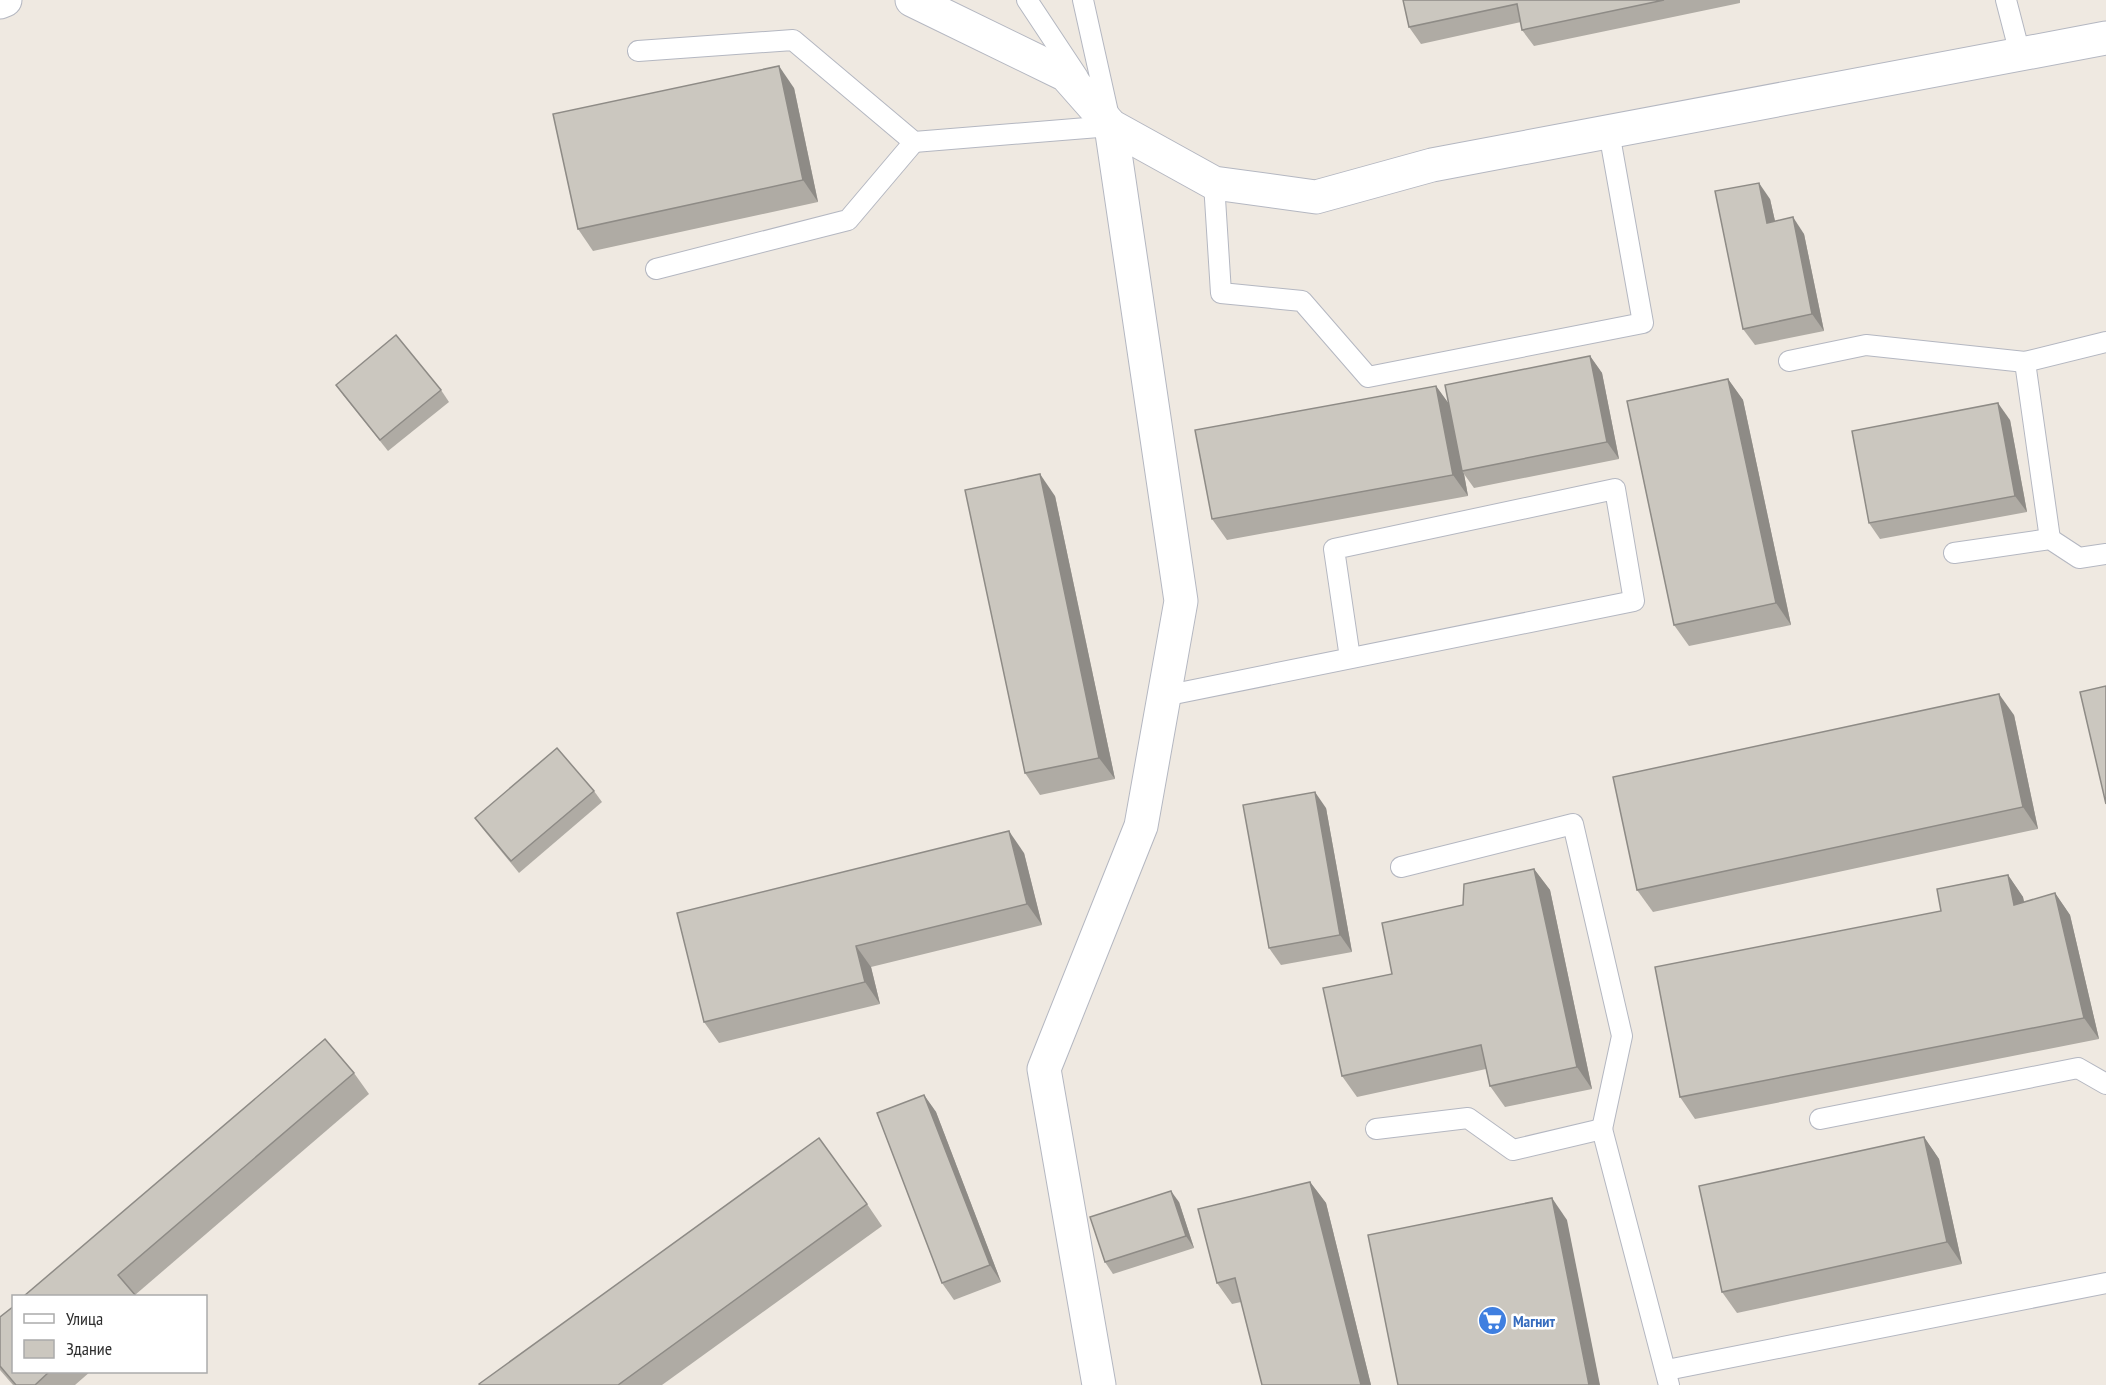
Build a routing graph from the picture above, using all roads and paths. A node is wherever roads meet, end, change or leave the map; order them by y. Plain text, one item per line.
1 (5, 0) edge
2 (912, 0) edge
3 (1027, 0) edge
4 (1083, 0) edge
5 (2006, 0) edge
6 (0, 2) edge
7 (2106, 38) edge
8 (638, 51) dead end
9 (2019, 54) junction
10 (1111, 126) junction
11 (1609, 132) junction
12 (914, 142) junction
13 (1214, 183) junction
14 (656, 268) dead end
15 (2106, 342) edge
16 (1789, 361) dead end
17 (2025, 362) junction
18 (2050, 538) junction
19 (1954, 553) dead end
20 (2106, 554) edge
21 (1350, 658) dead end
22 (1164, 696) junction
23 (1401, 867) dead end
24 (2106, 1084) edge
25 (1820, 1119) dead end
26 (1376, 1129) dead end
27 (1602, 1129) junction
28 (2106, 1283) edge
29 (1668, 1378) edge
30 (1099, 1385) edge

1 - 6 street
2 - 10 street
3 - 10 lane
4 - 10 lane
5 - 9 lane
7 - 9 street
8 - 12 lane
9 - 11 street
10 - 12 lane
10 - 13 street
10 - 22 street
11 - 13 street
11 - 13 lane
12 - 14 lane
15 - 17 lane
16 - 17 lane
17 - 18 lane
18 - 19 lane
18 - 20 lane
21 - 22 lane
22 - 30 street
23 - 27 lane
24 - 25 lane
26 - 27 lane
27 - 29 lane
28 - 29 lane

